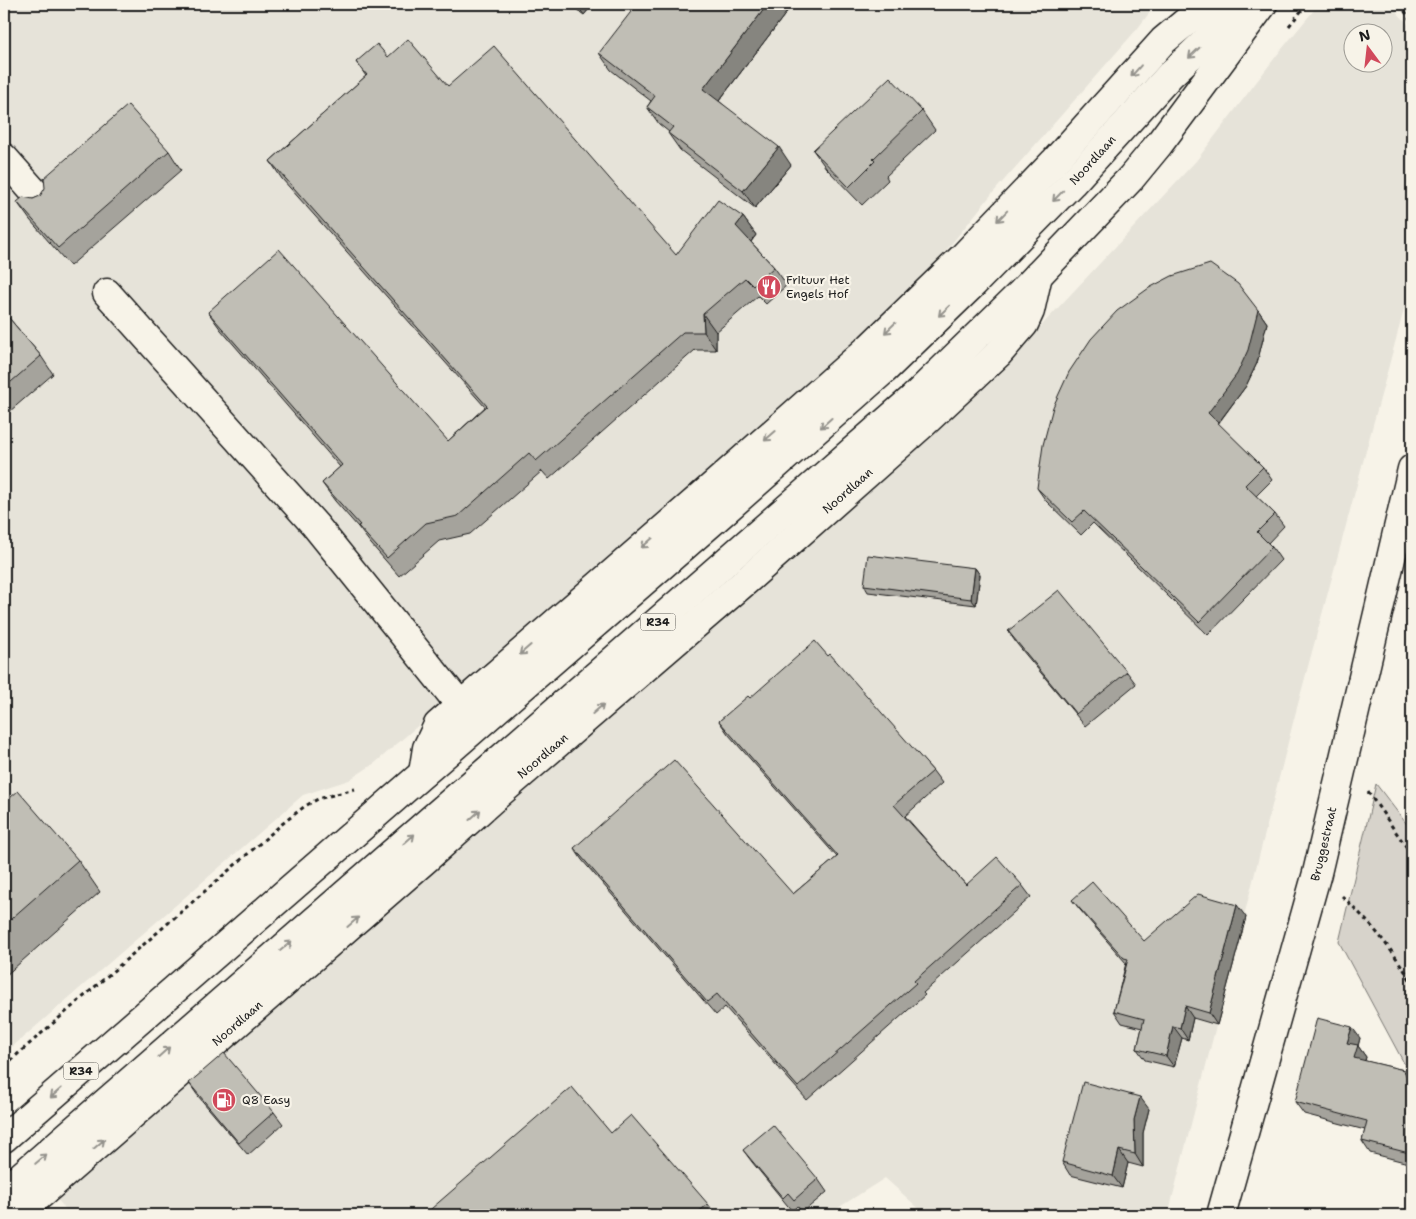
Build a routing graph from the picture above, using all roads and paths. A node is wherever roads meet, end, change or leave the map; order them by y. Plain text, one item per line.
1 (1211, 4) edge
2 (1245, 4) edge
3 (1263, 4) edge
4 (1400, 4) edge
5 (1412, 22) edge
6 (4, 158) edge
7 (43, 202) edge
8 (1038, 275) junction
9 (107, 293) dead end
10 (1412, 468) edge
11 (461, 706) junction
12 (1344, 759) junction
13 (423, 773) junction
14 (362, 785) dead end
15 (1412, 855) edge
16 (1317, 873) junction
17 (1412, 983) edge
18 (4, 1066) edge
19 (4, 1138) edge
20 (4, 1190) edge
21 (18, 1215) edge
22 (1221, 1215) edge

1 -> 11 main road
2 -> 13 main road, Noordlaan / R34
3 - 8 main road, Noordlaan / R34
4 - 5 path
6 - 7 main road
20 -> 8 main road, Noordlaan / R34
21 -> 8 main road, Noordlaan
9 - 11 main road
10 - 12 main road, Bruggestraat
11 - 13 main road
12 - 15 path
12 - 16 main road, Bruggestraat
13 -> 19 main road, Noordlaan / R34
14 - 18 path
16 - 17 path
16 - 22 main road, Bruggestraat

